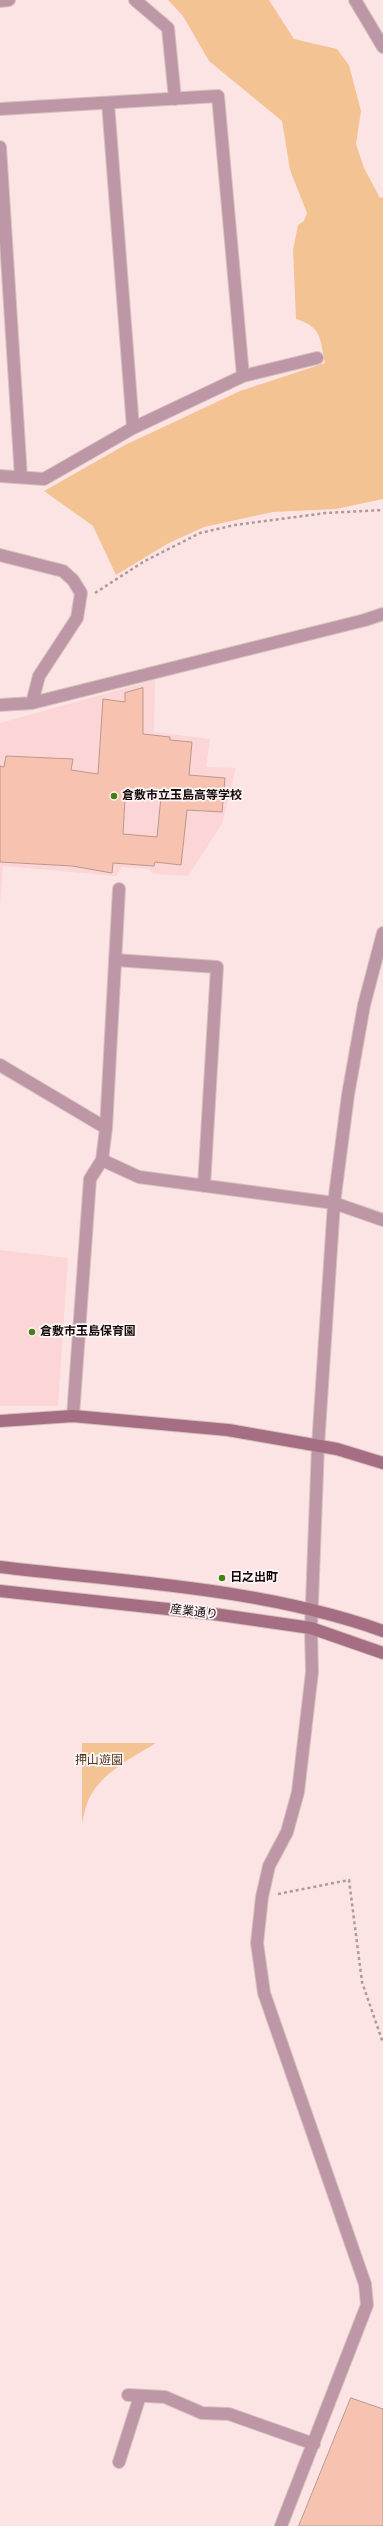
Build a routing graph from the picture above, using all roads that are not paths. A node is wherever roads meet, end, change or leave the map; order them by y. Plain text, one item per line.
1 (9, 0) edge
2 (135, 0) edge
3 (355, 0) edge
4 (0, 1) edge
5 (383, 47) edge
6 (175, 99) junction
7 (108, 103) junction
8 (0, 109) edge
9 (0, 147) edge
10 (317, 358) dead end
11 (243, 376) junction
12 (133, 428) junction
13 (0, 476) edge
14 (21, 477) junction
15 (0, 555) edge
16 (383, 614) edge
17 (32, 703) junction
18 (0, 705) edge
19 (119, 888) dead end
20 (383, 933) edge
21 (115, 960) junction
22 (0, 1065) edge
23 (106, 1128) junction
24 (102, 1160) junction
25 (204, 1186) junction
26 (334, 1203) junction
27 (383, 1220) edge
28 (73, 1416) junction
29 (0, 1421) edge
30 (318, 1446) junction
31 (383, 1463) edge
32 (0, 1567) edge
33 (0, 1591) edge
34 (312, 1609) junction
35 (311, 1628) junction
36 (383, 1631) edge
37 (383, 1653) edge
38 (314, 2444) junction
39 (119, 2462) dead end
40 (281, 2526) edge

1 - 4 street
2 - 6 street
3 - 5 street
6 - 7 street
6 - 11 street
7 - 8 street
7 - 12 street
9 - 14 street
10 - 11 street
11 - 12 street
12 - 14 street
13 - 14 street
15 - 17 street
16 - 17 street
17 - 18 street
19 - 21 street
20 - 26 street
21 - 23 street
21 - 25 street
22 - 23 street
23 - 24 street
24 - 25 street
24 - 28 street
25 - 26 street
26 - 27 street
26 - 30 street
28 - 29 street
28 - 30 street
30 - 31 street
30 - 34 street
32 - 34 street, 産業通り
33 - 35 street, 産業通り
34 - 35 street
34 - 36 street, 産業通り
35 - 37 street, 産業通り
35 - 38 street
38 - 39 street
38 - 40 street

